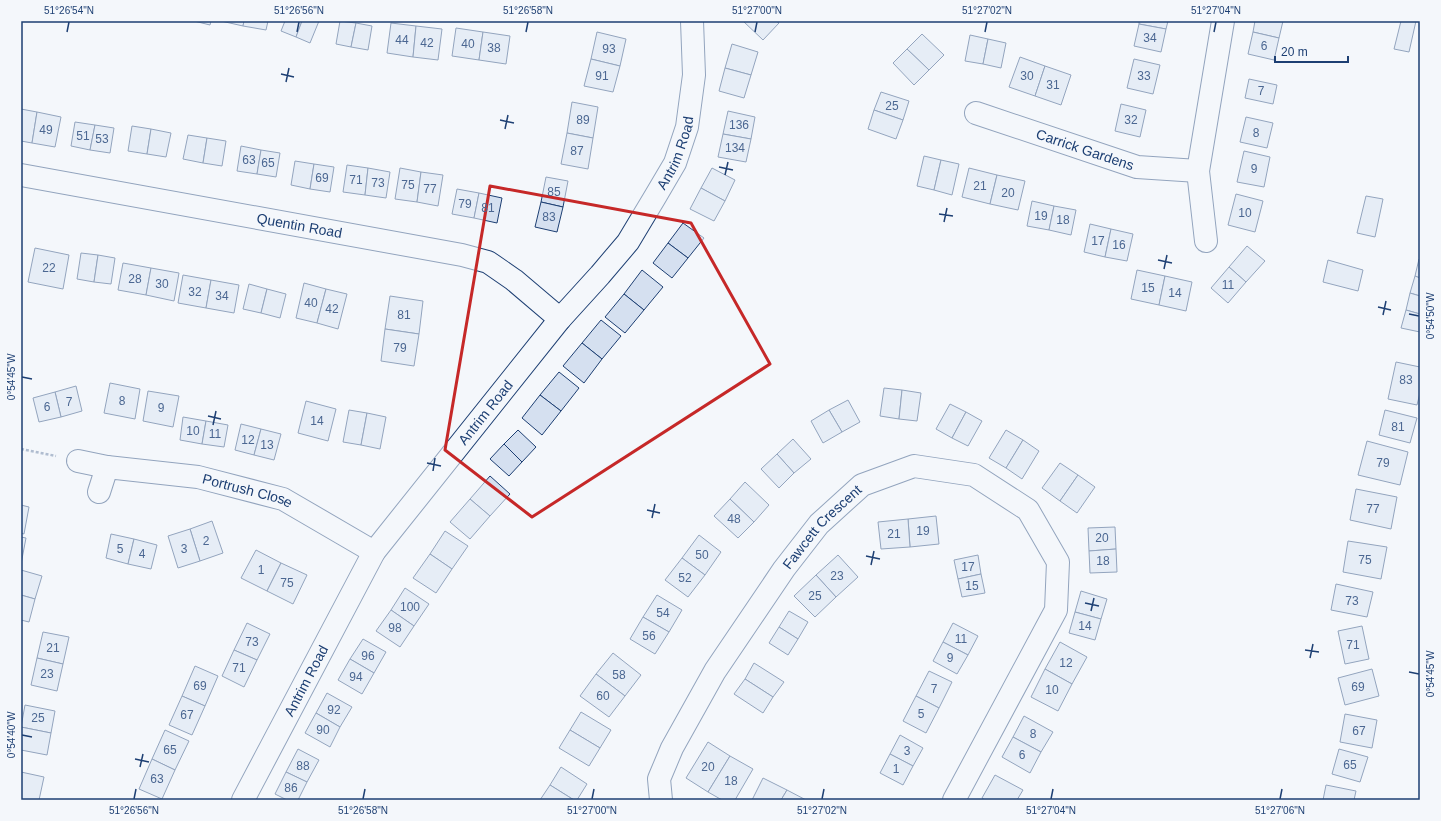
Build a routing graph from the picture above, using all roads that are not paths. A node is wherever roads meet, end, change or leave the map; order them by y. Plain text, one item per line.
1 (692, 21) edge
2 (1223, 21) edge
3 (976, 113) dead end
4 (1198, 171) junction
5 (21, 175) edge
6 (1206, 241) dead end
7 (560, 319) junction
8 (78, 461) road end
9 (107, 467) junction
10 (99, 492) dead end
11 (374, 552) junction
12 (243, 800) edge
13 (661, 800) edge
14 (954, 800) edge

1 - 7 street, Antrim Road
2 - 4 street
3 - 4 street, Carrick Gardens
4 - 6 street
5 - 7 street, Quentin Road
7 - 11 street, Antrim Road
8 - 9 street, Portrush Close
9 - 10 street
9 - 11 street, Portrush Close
11 - 12 street, Antrim Road
13 - 14 street, Fawcett Crescent

